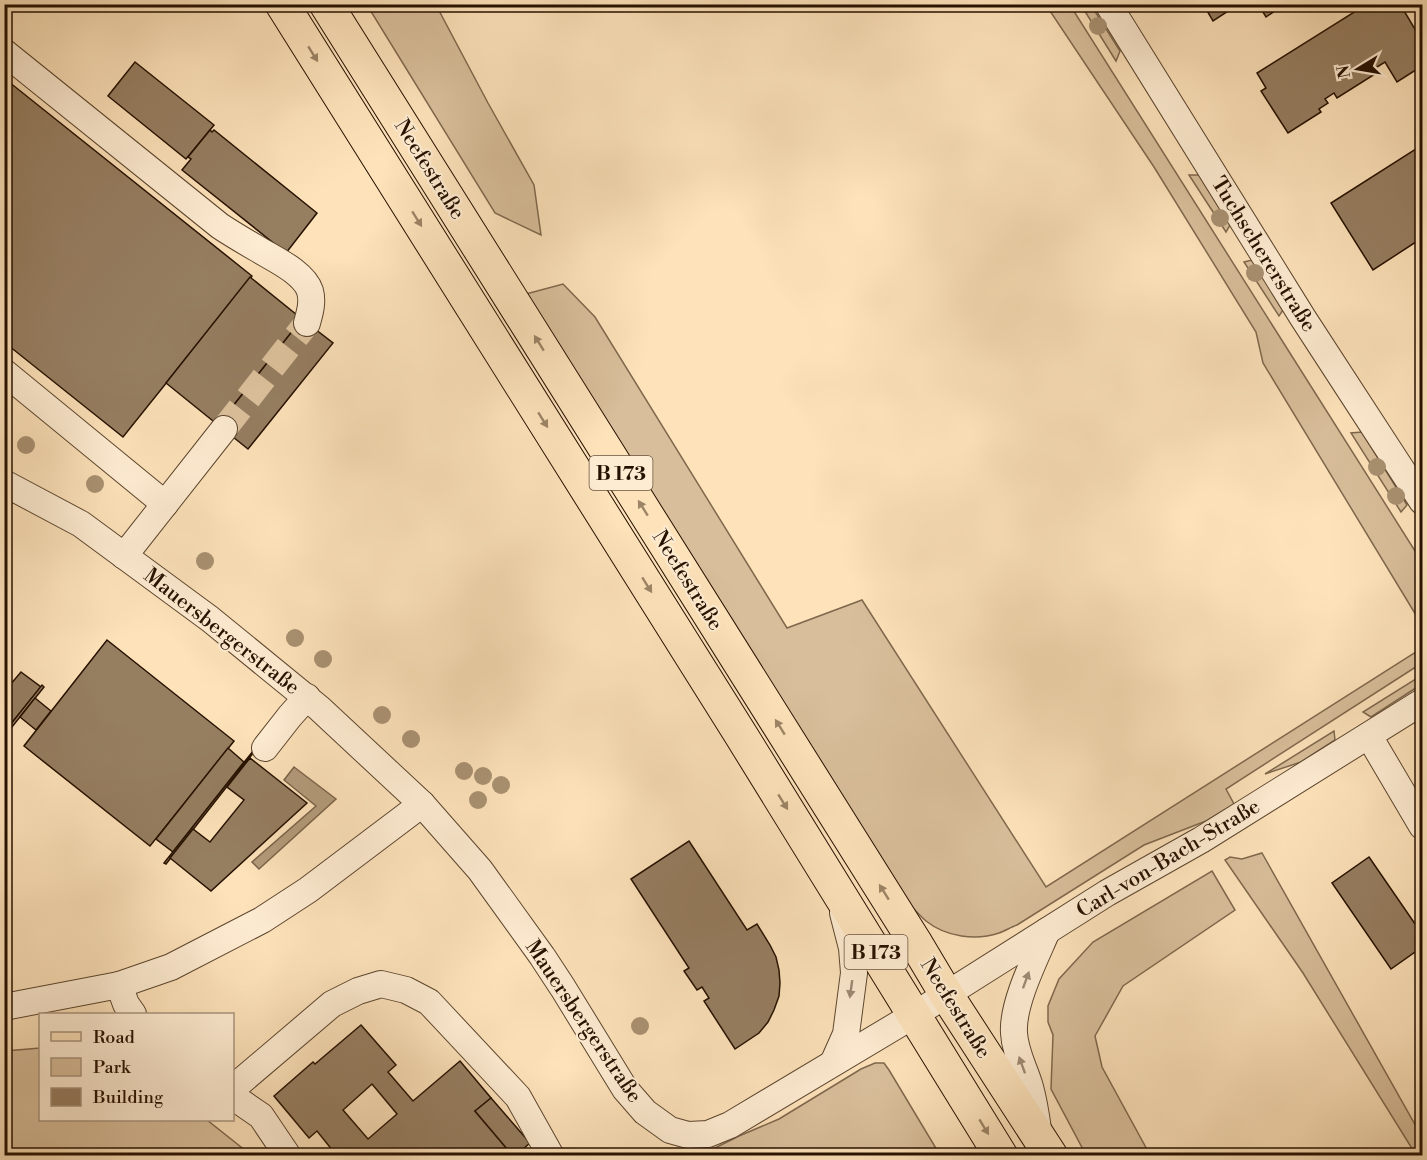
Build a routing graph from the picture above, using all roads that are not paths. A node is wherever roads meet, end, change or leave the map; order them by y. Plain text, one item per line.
1 (282, 4) edge
2 (326, 4) edge
3 (1108, 4) edge
4 (4, 52) edge
5 (307, 322) tunnel mouth
6 (4, 372) edge
7 (224, 429) tunnel mouth
8 (4, 483) edge
9 (1422, 501) edge
10 (165, 504) junction
11 (126, 555) junction
12 (306, 697) junction
13 (1422, 702) edge
14 (1369, 736) junction
15 (265, 748) dead end
16 (422, 804) junction
17 (1422, 826) edge
18 (838, 891) junction
19 (1047, 931) junction
20 (105, 987) junction
21 (946, 994) junction
22 (4, 1007) edge
23 (133, 1013) edge
24 (914, 1015) junction
25 (834, 1061) junction
26 (234, 1087) edge
27 (234, 1097) edge
28 (1046, 1147) edge
29 (288, 1155) edge
30 (551, 1155) edge
31 (1001, 1155) edge

1 -> 18 main road, Neefestraße / B 173
21 -> 2 main road, Neefestraße / B 173
3 - 9 street, Tuchschererstraße
4 - 5 street
6 - 10 street
7 - 10 street
8 - 11 street, Mauersbergerstraße
10 - 11 street
11 - 12 street, Mauersbergerstraße
12 - 15 street
12 - 16 street, Mauersbergerstraße
13 - 14 street, Carl-von-Bach-Straße
14 - 17 street
14 - 19 street, Carl-von-Bach-Straße
16 - 20 street
16 - 25 street, Mauersbergerstraße
18 - 24 main road, Neefestraße / B 173
18 -> 25 street
19 - 21 street, Carl-von-Bach-Straße
28 -> 19 street
20 - 22 street
20 - 23 street
21 - 24 street, Carl-von-Bach-Straße
21 - 28 main road, Neefestraße / B 173
24 - 25 street, Mauersbergerstraße
24 -> 31 main road, Neefestraße / B 173
26 - 30 street
27 - 29 street

